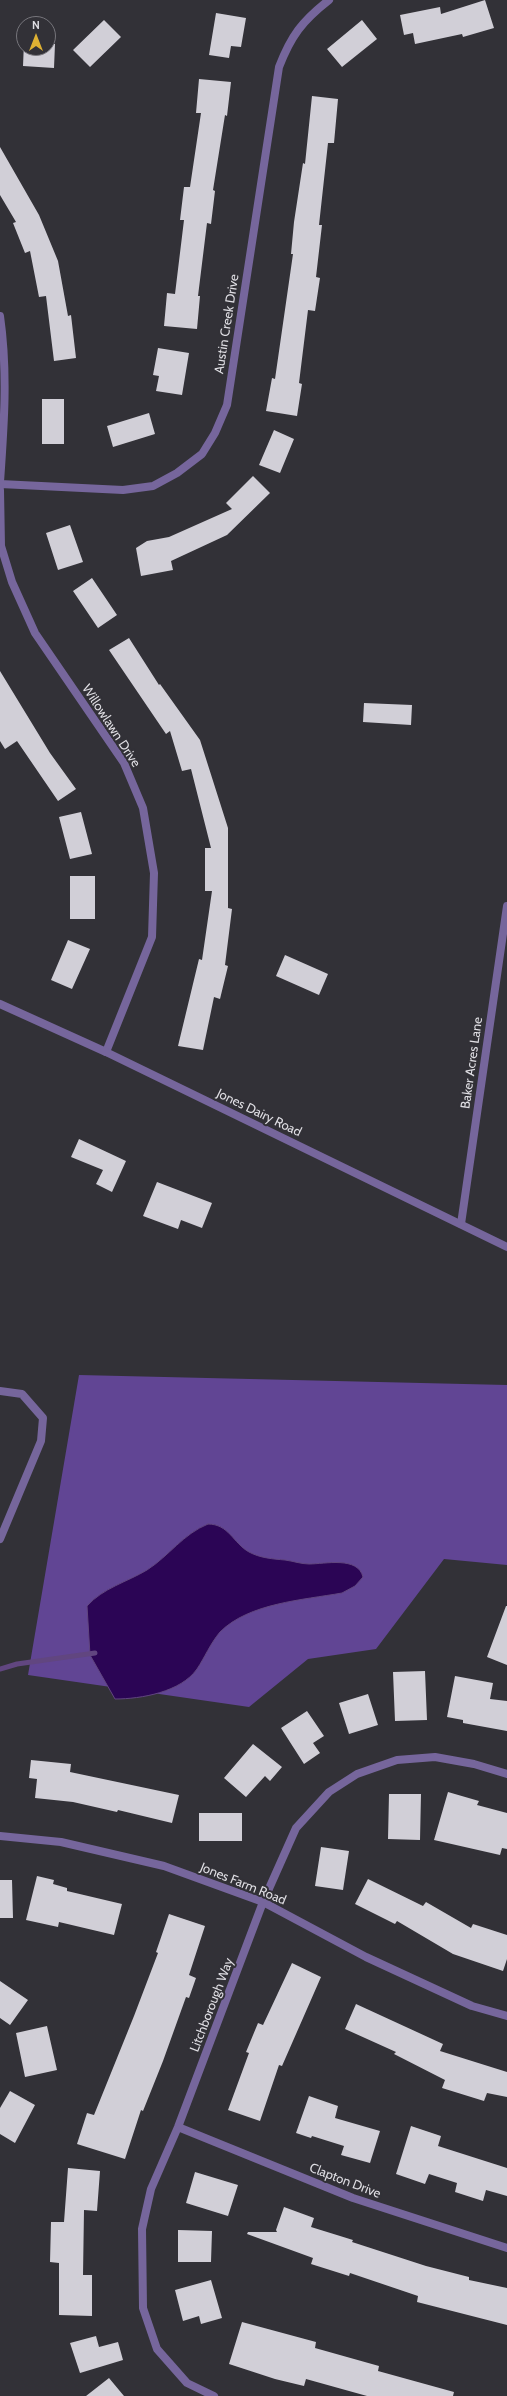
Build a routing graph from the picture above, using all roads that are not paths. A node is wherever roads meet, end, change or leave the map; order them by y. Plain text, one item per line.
1 (329, 0) edge
2 (0, 316) edge
3 (0, 483) edge
4 (0, 490) edge
5 (507, 906) edge
6 (0, 1004) edge
7 (106, 1052) junction
8 (461, 1224) junction
9 (507, 1247) edge
10 (0, 1391) edge
11 (0, 1539) edge
12 (507, 1774) edge
13 (0, 1836) edge
14 (263, 1902) junction
15 (507, 2016) edge
16 (178, 2127) junction
17 (507, 2248) edge
18 (214, 2396) edge

1 - 3 street, Austin Creek Drive
2 - 3 street
4 - 7 street, Willowlawn Drive
5 - 8 street, Baker Acres Lane
6 - 7 street, Jones Dairy Road
7 - 8 street, Jones Dairy Road
8 - 9 street, Jones Dairy Road
10 - 11 street
12 - 14 street, Litchborough Way
13 - 14 street, Jones Farm Road
14 - 15 street, Jones Farm Road
14 - 16 street, Litchborough Way
16 - 17 street, Clapton Drive
16 - 18 street, Litchborough Way

